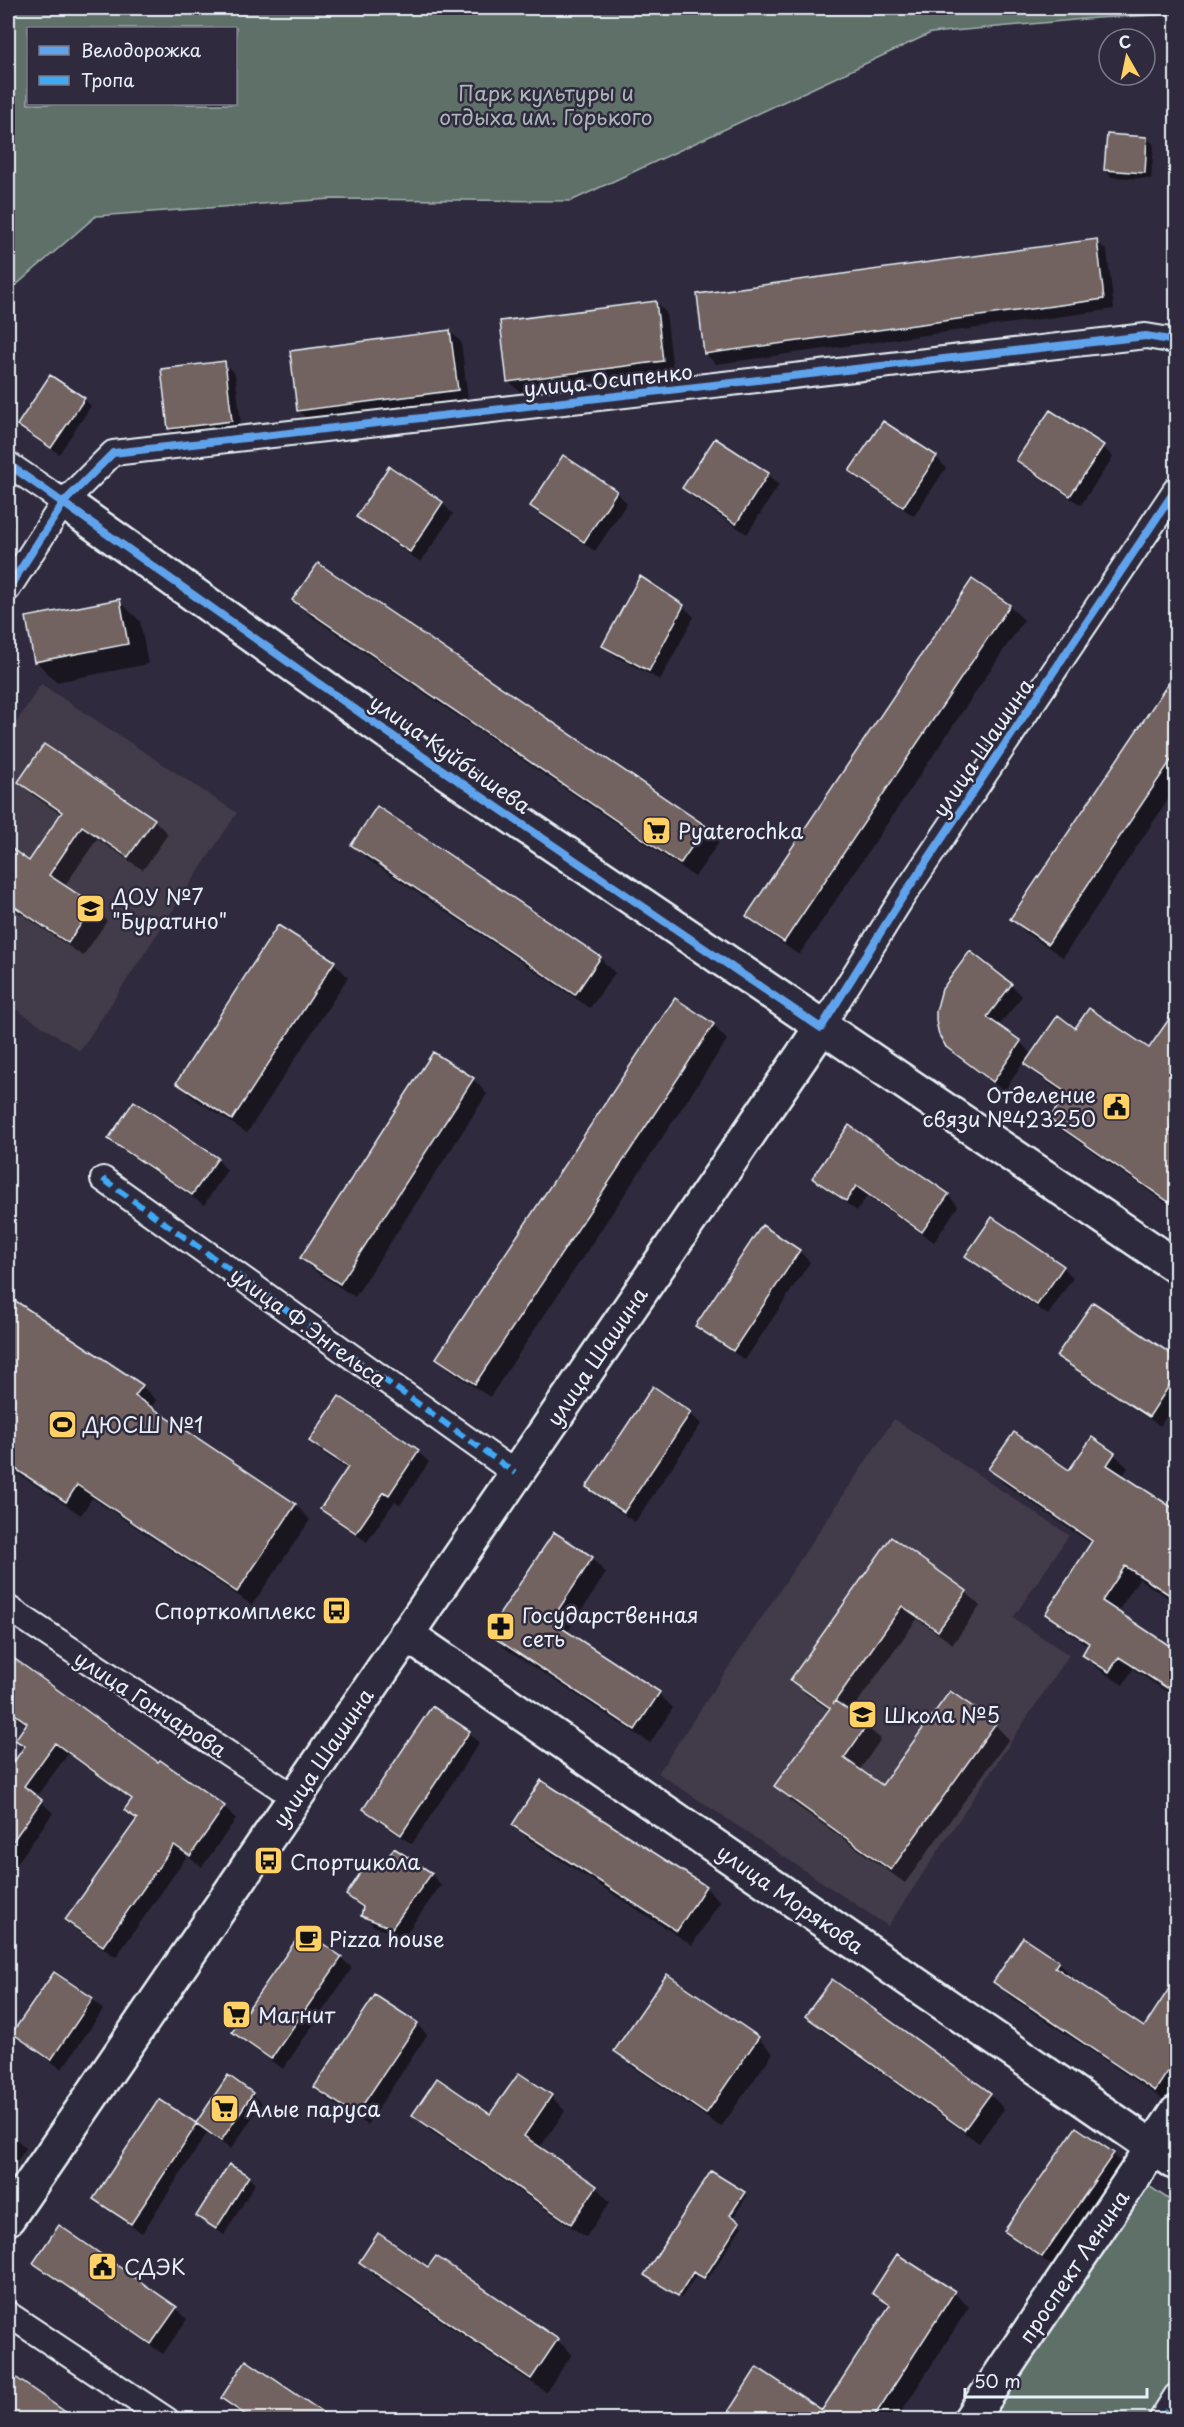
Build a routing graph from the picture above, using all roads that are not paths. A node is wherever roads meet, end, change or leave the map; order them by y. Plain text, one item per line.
1 (1176, 341) edge
2 (8, 464) edge
3 (1176, 489) edge
4 (64, 502) junction
5 (8, 589) edge
6 (821, 1028) junction
7 (103, 1179) dead end
8 (1176, 1266) edge
9 (515, 1473) junction
10 (8, 1608) edge
11 (406, 1634) junction
12 (294, 1797) junction
13 (1176, 2113) edge
14 (1165, 2155) edge
15 (8, 2218) edge
16 (8, 2314) edge
17 (1176, 2396) edge
18 (167, 2420) edge
19 (970, 2420) edge
20 (1161, 2420) edge

1 - 4 street, улица Осипенко
2 - 4 street
3 - 6 street, улица Шашина
4 - 5 street, улица Осипенко
4 - 6 main road, улица Куйбышева
6 - 8 main road, улица Куйбышева
6 - 9 main road, улица Шашина
7 - 9 street, улица Ф.Энгельса
9 - 11 main road, улица Шашина
10 - 12 street, улица Гончарова
11 - 12 main road, улица Шашина
11 - 14 main road, улица Морякова
12 - 15 main road, улица Шашина
13 - 14 main road, проспект Ленина
14 - 19 main road, проспект Ленина
16 - 18 street
17 - 20 street

